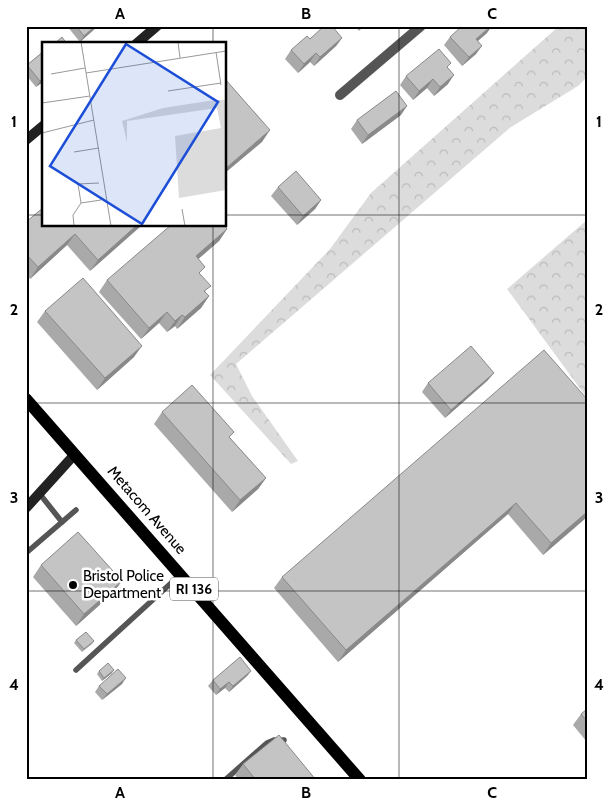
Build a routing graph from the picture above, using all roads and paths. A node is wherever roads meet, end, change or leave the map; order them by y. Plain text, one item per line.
1 (157, 26) edge
2 (421, 26) edge
3 (138, 42) edge
4 (340, 95) dead end
5 (42, 127) edge
6 (26, 140) edge
7 (26, 399) edge
8 (75, 454) junction
9 (39, 493) junction
10 (26, 508) edge
11 (76, 510) dead end
12 (62, 522) junction
13 (28, 550) edge
14 (180, 574) junction
15 (76, 670) dead end
16 (284, 740) edge
17 (224, 780) edge
18 (360, 780) edge

1 - 3 main road
2 - 4 street
5 - 6 main road
7 - 8 main road, Metacom Avenue / RI 136
8 - 9 main road
8 - 14 main road, Metacom Avenue / RI 136
9 - 10 main road
9 - 12 lane
11 - 12 lane
12 - 13 lane
14 - 15 lane
14 - 18 main road, Metacom Avenue / RI 136
16 - 17 lane

